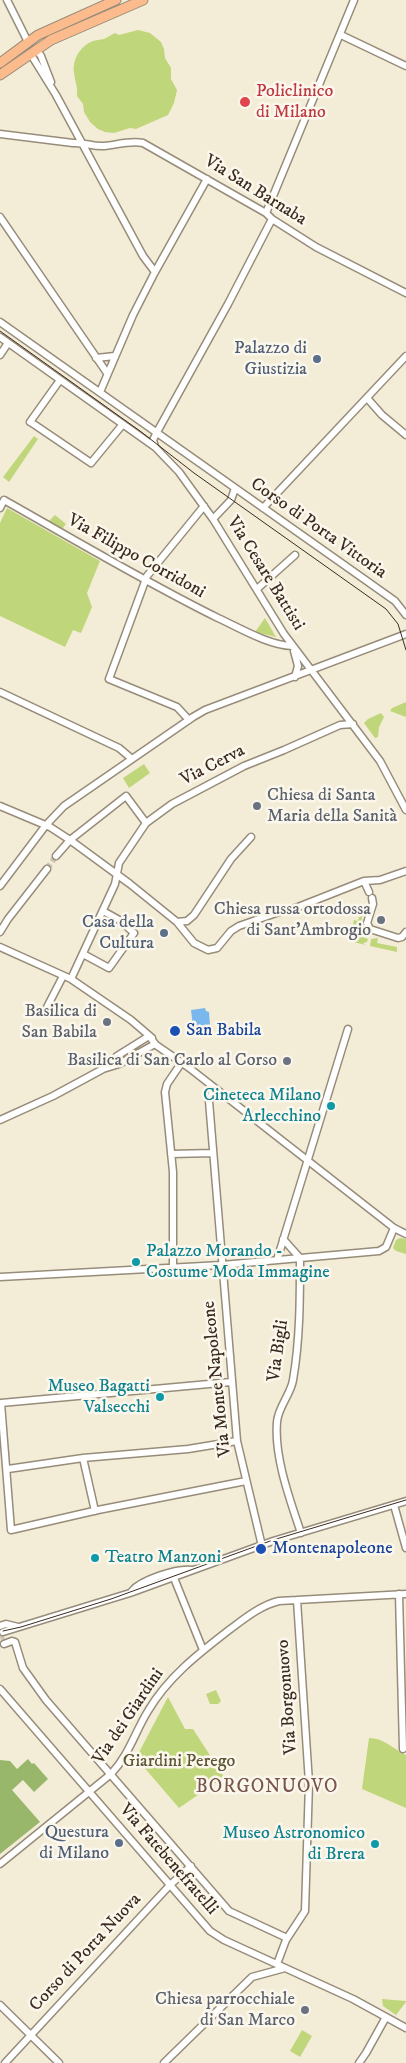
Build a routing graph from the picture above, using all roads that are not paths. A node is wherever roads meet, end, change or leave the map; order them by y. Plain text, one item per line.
1 (6, 0) edge
2 (116, 0) edge
3 (142, 0) edge
4 (354, 0) edge
5 (0, 4) edge
6 (341, 35) junction
7 (28, 42) junction
8 (33, 51) junction
9 (0, 63) edge
10 (406, 66) edge
11 (0, 75) edge
12 (0, 134) edge
13 (82, 142) junction
14 (207, 179) junction
15 (266, 214) junction
16 (0, 217) edge
17 (272, 219) junction
18 (155, 272) junction
19 (406, 293) edge
20 (0, 322) edge
21 (0, 337) edge
22 (8, 343) junction
23 (0, 355) edge
24 (115, 356) junction
25 (406, 356) edge
26 (96, 358) junction
27 (107, 373) junction
28 (60, 380) junction
29 (100, 392) junction
30 (367, 398) junction
31 (123, 424) junction
32 (157, 432) junction
33 (406, 435) edge
34 (155, 447) junction
35 (235, 488) junction
36 (204, 506) junction
37 (0, 508) edge
38 (264, 508) junction
39 (213, 519) junction
40 (295, 556) dead end
41 (145, 580) junction
42 (257, 589) junction
43 (405, 609) edge
44 (406, 634) edge
45 (256, 636) joint
46 (292, 646) junction
47 (311, 671) junction
48 (295, 677) junction
49 (0, 692) edge
50 (189, 720) junction
51 (353, 724) junction
52 (132, 759) junction
53 (0, 806) edge
54 (406, 810) edge
55 (146, 823) junction
56 (48, 826) junction
57 (251, 837) dead end
58 (70, 840) junction
59 (56, 856) tunnel mouth
60 (47, 869) tunnel mouth
61 (406, 871) edge
62 (117, 874) junction
63 (364, 881) junction
64 (0, 886) edge
65 (103, 910) junction
66 (177, 922) junction
67 (0, 932) edge
68 (406, 932) edge
69 (0, 947) edge
70 (83, 954) junction
71 (62, 978) dead end
72 (71, 979) junction
73 (44, 1013) dead end
74 (348, 1029) dead end
75 (149, 1036) junction
76 (155, 1044) junction
77 (182, 1062) junction
78 (103, 1069) junction
79 (214, 1088) junction
80 (0, 1120) edge
81 (213, 1153) junction
82 (171, 1154) junction
83 (307, 1160) junction
84 (394, 1228) junction
85 (406, 1234) edge
86 (283, 1239) junction
87 (300, 1258) junction
88 (277, 1260) junction
89 (222, 1265) junction
90 (173, 1268) junction
91 (0, 1277) edge
92 (231, 1382) junction
93 (1, 1403) edge
94 (237, 1441) junction
95 (83, 1458) junction
96 (8, 1469) junction
97 (246, 1481) junction
98 (406, 1501) edge
99 (394, 1506) junction
100 (95, 1511) junction
101 (301, 1533) junction
102 (262, 1546) junction
103 (406, 1548) edge
104 (195, 1570) junction
105 (174, 1578) junction
106 (130, 1593) junction
107 (402, 1594) edge
108 (297, 1600) junction
109 (22, 1627) junction
110 (2, 1631) edge
111 (2, 1644) edge
112 (203, 1650) junction
113 (0, 1689) edge
114 (403, 1749) dead end
115 (111, 1774) junction
116 (89, 1793) junction
117 (0, 1864) edge
118 (190, 1866) junction
119 (170, 1885) junction
120 (287, 1938) junction
121 (276, 1964) junction
122 (286, 1968) junction
123 (0, 2005) edge
124 (389, 2019) junction
125 (406, 2028) edge
126 (30, 2035) junction
127 (360, 2061) edge
128 (167, 2062) edge
129 (5, 2063) edge
130 (59, 2063) edge

1 - 5 street
1 - 7 street
2 - 7 main road
3 - 8 main road
4 - 6 street
6 - 10 street
6 - 15 street
7 - 8 main road
7 - 9 main road
8 - 11 main road
8 - 13 street
12 - 13 street, Via San Barnaba
13 - 14 street, Via San Barnaba
13 - 18 street
14 - 15 street, Via San Barnaba
14 - 18 street
15 - 17 street, Via San Barnaba
16 - 26 street
17 - 19 street, Via San Barnaba
17 - 32 street
18 - 24 street
20 - 29 street
21 - 22 street
22 - 23 street
22 - 28 street
24 - 26 street
24 - 27 street
25 - 30 street
26 - 27 street
27 - 29 street
28 - 31 street
28 - 31 street
29 - 32 street
30 - 33 street
30 - 38 street
31 - 34 street
32 - 34 street
32 - 35 street, Corso di Porta Vittoria
34 - 36 street, Via Cesare Battisti
35 - 38 street, Corso di Porta Vittoria
35 - 39 street
36 - 39 street, Via Cesare Battisti
36 - 41 street
37 - 41 street, Via Filippo Corridoni
38 - 43 street, Corso di Porta Vittoria
39 - 42 street, Via Cesare Battisti
40 - 42 street
41 - 45 street, Via Filippo Corridoni
41 - 50 street
42 - 46 street, Via Cesare Battisti
44 - 47 street
45 - 46 street, Via Cesare Battisti
46 - 47 street, Via Cesare Battisti
46 - 48 street, Via Cesare Battisti
47 - 48 street
47 - 51 street, Via Cesare Battisti
48 - 50 street
49 - 52 street
50 - 52 street
51 - 54 street, Via Cesare Battisti
51 - 55 street, Via Cerva
52 - 56 street
53 - 56 street
55 - 58 street
55 - 62 street, Via Cerva
56 - 58 street
56 - 64 street
57 - 66 street
58 - 59 street
58 - 62 street
60 - 67 street
61 - 63 street
62 - 65 street, Via Cerva
62 - 66 street
63 - 66 street
63 - 68 street
65 - 70 street, Via Cerva
65 - 70 street
69 - 72 street
70 - 72 street, Via Cerva
71 - 73 street
72 - 75 street
74 - 83 street
75 - 76 street
75 - 77 street
75 - 78 street
76 - 77 street
76 - 78 street
77 - 79 street
77 - 82 street
78 - 80 street
79 - 81 street, Via Monte Napoleone
79 - 83 street
81 - 82 street
81 - 89 street, Via Monte Napoleone
82 - 90 street
83 - 84 street
83 - 86 street
84 - 85 street
84 - 87 street
86 - 87 street
86 - 88 street
87 - 88 street
87 - 101 street, Via Bigli
88 - 89 street
89 - 90 street
89 - 92 street, Via Monte Napoleone
90 - 91 street
92 - 93 street
92 - 94 street, Via Monte Napoleone
93 - 96 street
94 - 95 street
94 - 97 street, Via Monte Napoleone
95 - 96 street
95 - 100 street
96 - 100 street
97 - 100 street
97 - 102 street, Via Monte Napoleone
98 - 99 street
99 - 101 street
99 - 103 street
101 - 102 street
102 - 104 street
104 - 105 street
104 - 106 street
105 - 106 street
105 - 112 street
106 - 109 street
107 - 108 street, Via dei Giardini
107 - 114 street
108 - 112 street, Via dei Giardini
108 - 120 street, Via Borgonuovo
109 - 110 street
109 - 110 street
111 - 115 street
112 - 115 street, Via dei Giardini
113 - 116 street, Via Fatebenefratelli
115 - 116 street, Via dei Giardini
115 - 118 street
116 - 117 street, Via dei Giardini
116 - 119 street, Via Fatebenefratelli
118 - 119 street, Corso di Porta Nuova
118 - 120 street
119 - 121 street, Via Fatebenefratelli
119 - 126 street, Corso di Porta Nuova
120 - 121 street, Via Borgonuovo
121 - 122 street, Via Fatebenefratelli
122 - 124 street, Via Fatebenefratelli
122 - 128 street
123 - 126 street
124 - 125 street, Via Fatebenefratelli
124 - 127 street
126 - 129 street, Corso di Porta Nuova
126 - 130 street

